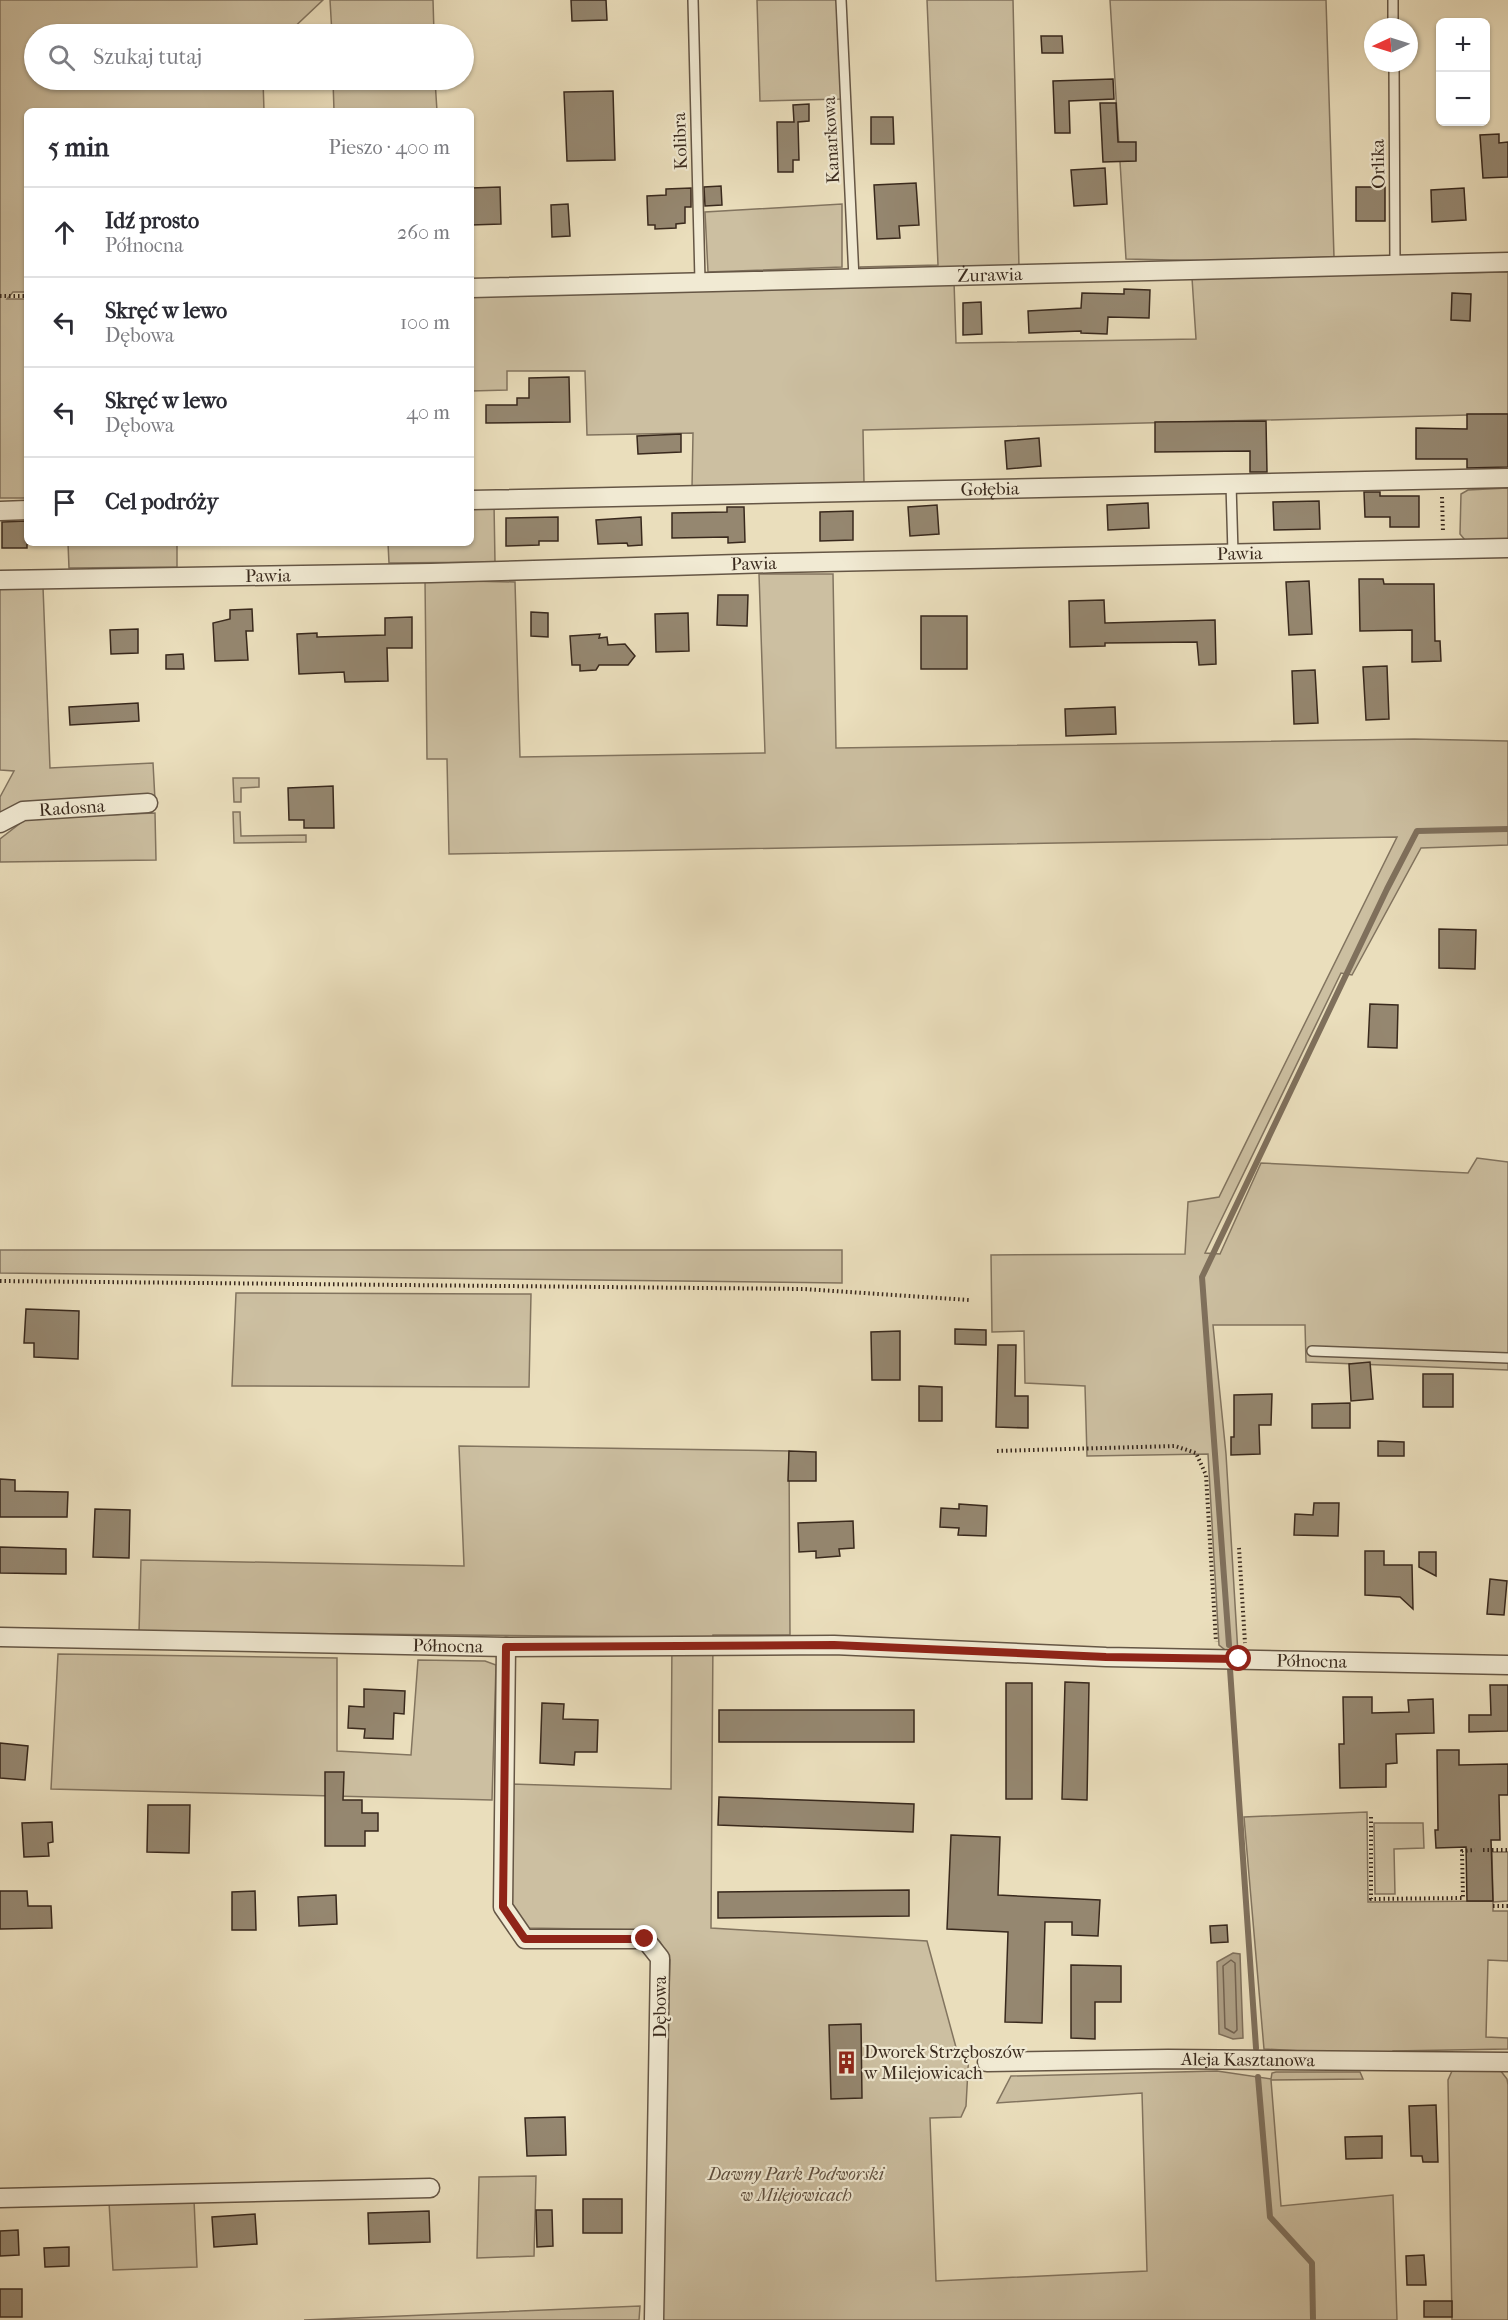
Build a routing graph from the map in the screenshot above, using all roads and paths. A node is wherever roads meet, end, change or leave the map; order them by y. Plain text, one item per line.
1 (693, 0) edge
2 (841, 0) edge
3 (1393, 0) edge
4 (1393, 18) edge
5 (1394, 72) edge
6 (1508, 262) edge
7 (1395, 265) junction
8 (854, 279) junction
9 (700, 281) junction
10 (474, 288) edge
11 (0, 296) edge
12 (24, 296) edge
13 (1508, 478) edge
14 (1441, 480) junction
15 (1231, 484) junction
16 (474, 500) edge
17 (24, 510) edge
18 (0, 511) edge
19 (1508, 548) edge
20 (1444, 550) junction
21 (1233, 552) junction
22 (0, 580) edge
23 (148, 803) dead end
24 (0, 823) edge
25 (0, 1281) edge
26 (969, 1300) dead end
27 (1312, 1351) dead end
28 (1508, 1358) edge
29 (997, 1451) dead end
30 (1239, 1548) dead end
31 (0, 1637) edge
32 (506, 1647) junction
33 (1216, 1658) junction
34 (1246, 1659) junction
35 (1508, 1665) edge
36 (1371, 1817) dead end
37 (1475, 1850) dead end
38 (1483, 1850) dead end
39 (1508, 1850) edge
40 (1493, 1906) dead end
41 (1508, 1906) edge
42 (987, 2062) dead end
43 (1508, 2062) edge
44 (430, 2188) dead end
45 (0, 2198) edge
46 (654, 2320) edge

1 - 9 lane, Kolibra
2 - 8 lane, Kanarkowa
3 - 4 lane
5 - 7 lane, Orlika
6 - 7 street, Żurawia
7 - 8 street, Żurawia
8 - 9 street, Żurawia
9 - 10 street, Żurawia
11 - 12 path
13 - 14 street, Gołębia
14 - 15 street, Gołębia
14 - 20 path
15 - 16 street, Gołębia
15 - 21 lane
17 - 18 street
19 - 20 street, Pawia
20 - 21 street, Pawia
21 - 22 street, Pawia
23 - 24 street, Radosna
25 - 26 path
27 - 28 lane
29 - 33 path
30 - 34 path
31 - 32 street, Północna
32 - 33 street, Północna
32 - 46 street, Dębowa
33 - 34 street, Północna
34 - 35 street, Północna
36 - 37 path
38 - 39 path
40 - 41 path
42 - 43 street, Aleja Kasztanowa
44 - 45 street

